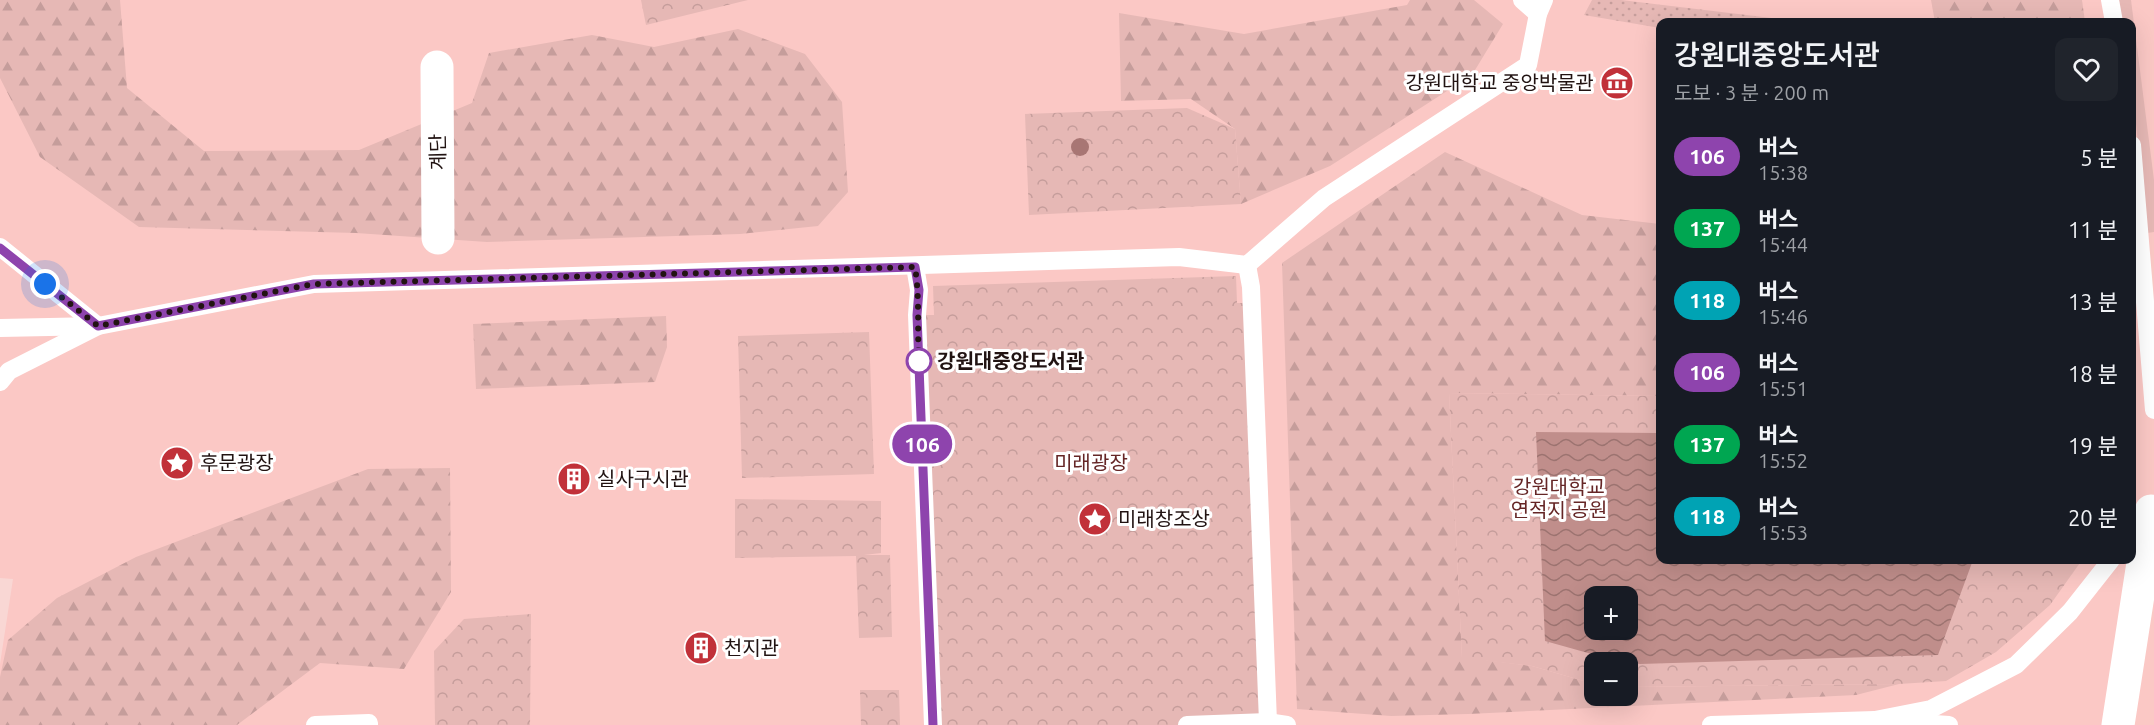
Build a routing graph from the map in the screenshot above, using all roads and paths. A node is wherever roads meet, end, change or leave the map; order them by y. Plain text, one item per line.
1 (1522, 0) edge
2 (2110, 0) edge
3 (1541, 7) edge
4 (2113, 18) edge
5 (437, 67) dead end
6 (2136, 194) edge
7 (438, 238) dead end
8 (0, 248) edge
9 (1247, 265) junction
10 (915, 267) junction
11 (98, 326) junction
12 (0, 328) edge
13 (0, 382) edge
14 (2154, 410) edge
15 (2147, 518) edge
16 (2154, 561) edge
17 (2108, 564) edge
18 (1875, 720) junction
19 (1268, 722) junction
20 (315, 725) edge
21 (369, 725) edge
22 (933, 725) edge
23 (1187, 725) edge
24 (1287, 725) edge
25 (1711, 725) edge
26 (1948, 725) edge
27 (2118, 725) edge

1 - 3 lane
2 - 4 lane
3 - 9 lane
5 - 7 street, 계단
6 - 14 lane
8 - 11 lane
9 - 10 lane
9 - 19 lane
10 - 11 lane
10 - 22 lane
11 - 12 lane
11 - 13 lane
15 - 16 lane
15 - 27 street
17 - 18 lane
18 - 25 lane
18 - 26 lane
19 - 23 lane
19 - 24 lane
20 - 21 lane

